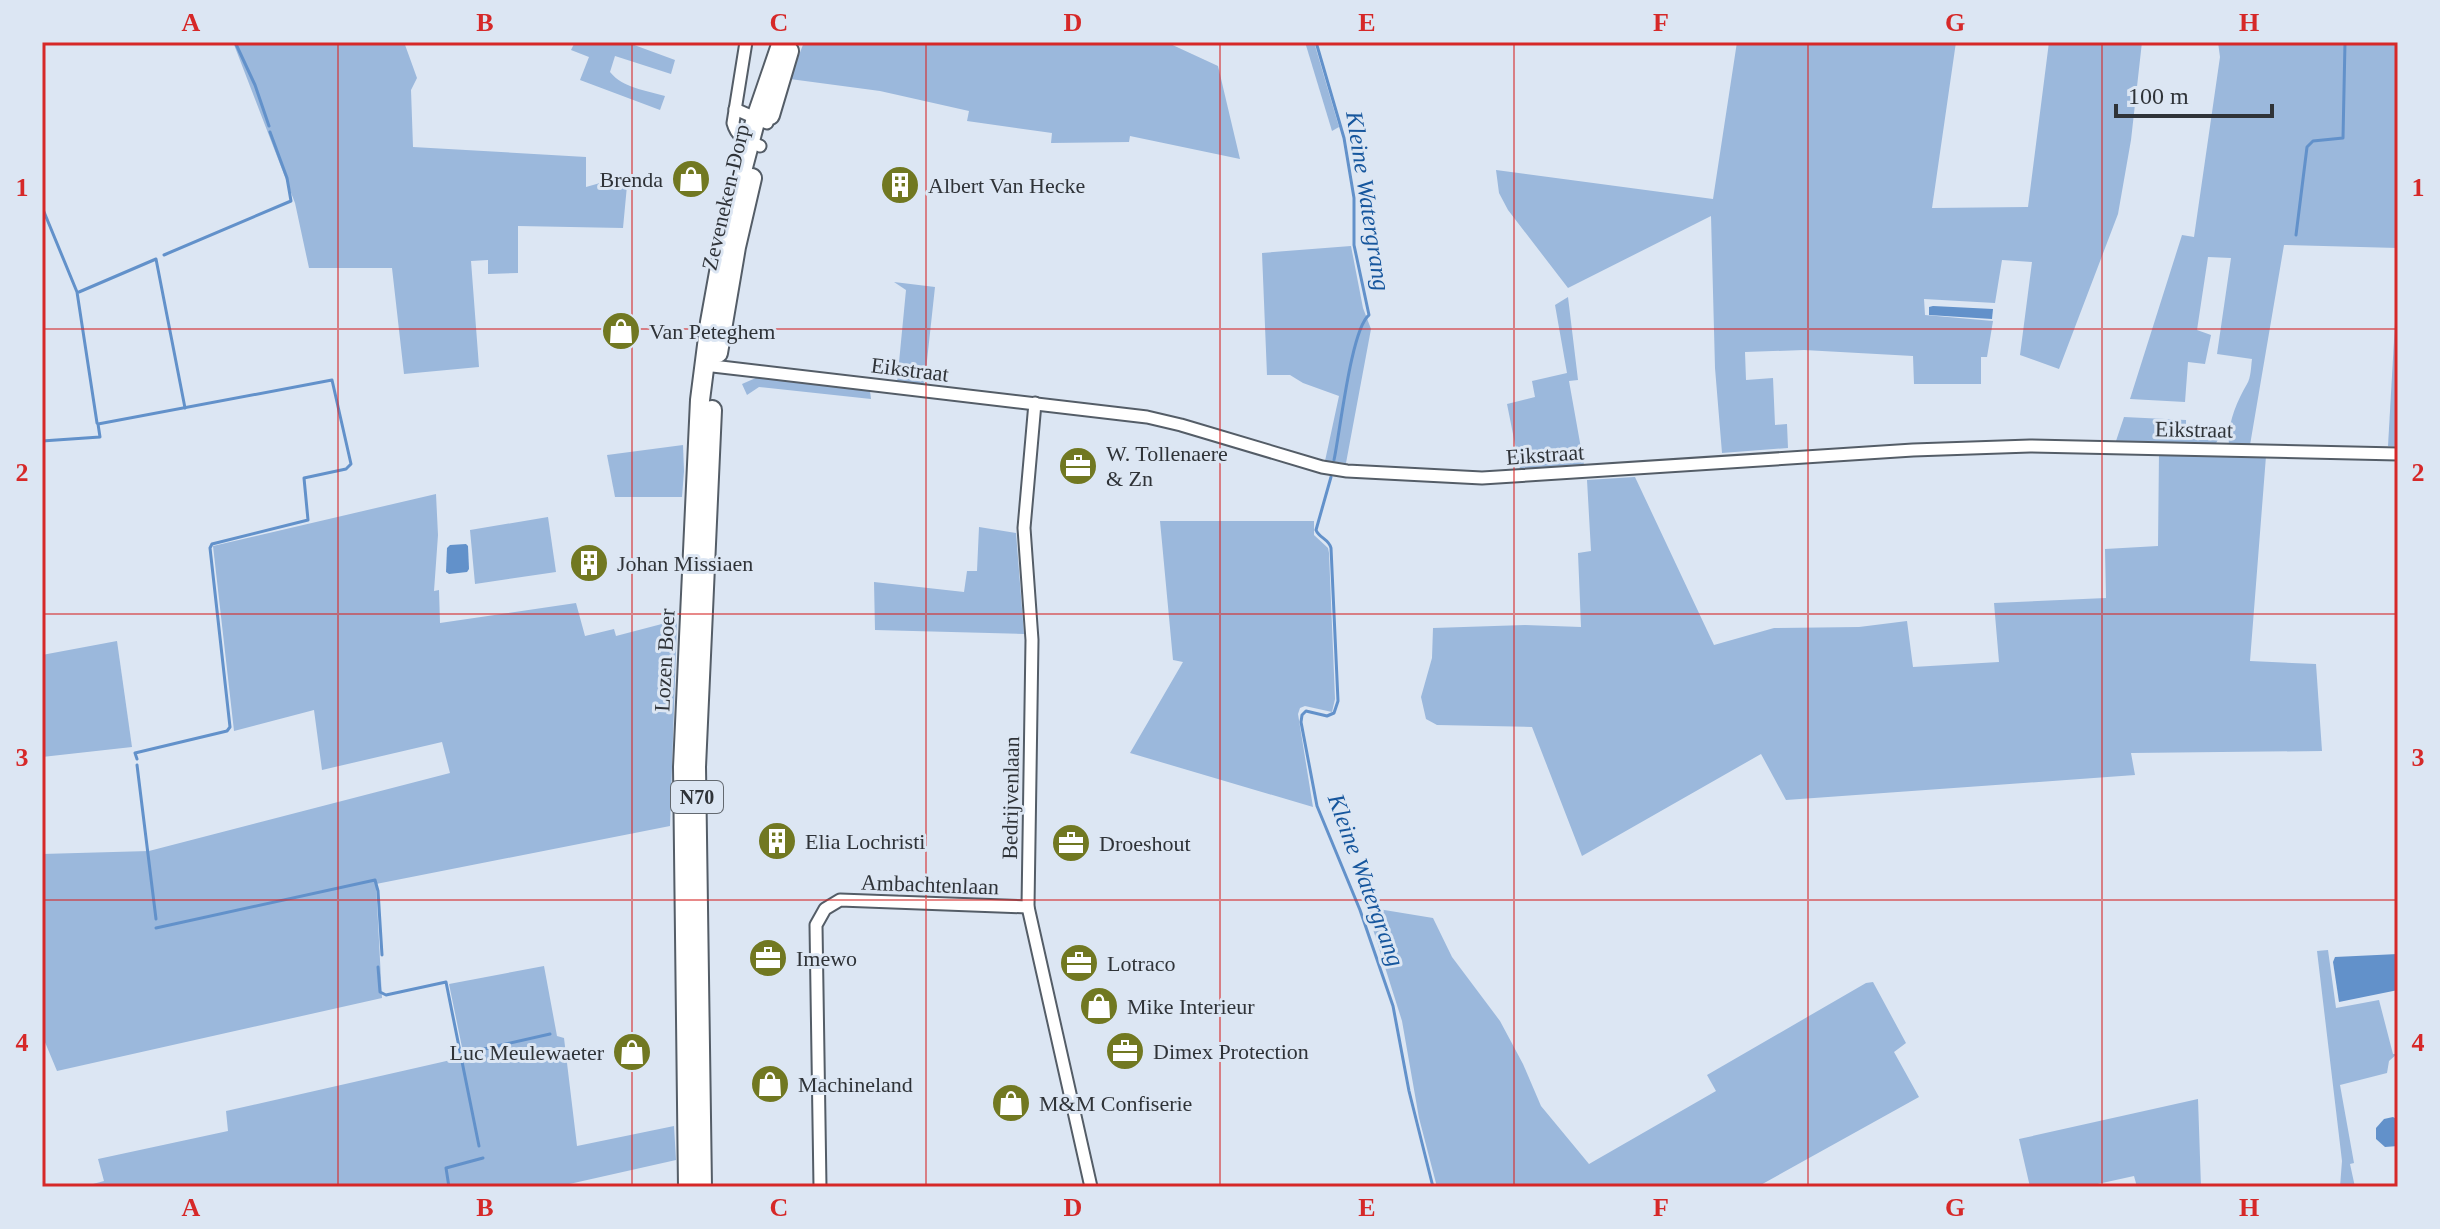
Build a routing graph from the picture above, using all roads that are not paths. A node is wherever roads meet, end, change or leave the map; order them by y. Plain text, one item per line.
1 (746, 42) edge
2 (782, 42) edge
3 (792, 42) edge
4 (735, 109) junction
5 (761, 120) junction
6 (755, 144) junction
7 (710, 366) junction
8 (1035, 403) junction
9 (2398, 454) edge
10 (1028, 907) junction
11 (688, 1187) edge
12 (702, 1187) edge
13 (820, 1187) edge
14 (1091, 1187) edge

1 - 4 street
2 - 5 main road, Zeveneken-Dorp / N70
3 - 5 main road, Zeveneken-Dorp / N70
4 - 5 street
4 - 6 street
5 - 6 main road, Zeveneken-Dorp / N70
6 - 7 main road, Zeveneken-Dorp / N70
7 - 8 street, Eikstraat
7 - 11 main road, Lozen Boer / N70
7 - 12 main road, Lozen Boer / N70
8 - 9 street, Eikstraat
8 - 10 street, Bedrijvenlaan
10 - 13 street, Ambachtenlaan
10 - 14 street, Bedrijvenlaan

